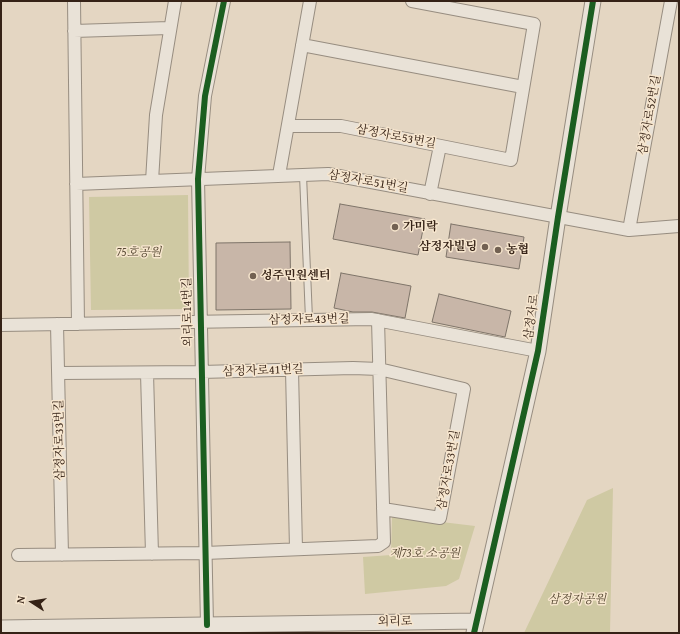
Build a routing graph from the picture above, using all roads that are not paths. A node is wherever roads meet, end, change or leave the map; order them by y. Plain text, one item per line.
1 (74, 1) edge
2 (175, 1) edge
3 (224, 1) edge
4 (310, 1) edge
5 (412, 1) edge
6 (593, 1) edge
7 (671, 1) edge
8 (453, 5) edge
9 (169, 28) junction
10 (74, 31) junction
11 (302, 45) junction
12 (523, 87) junction
13 (288, 126) junction
14 (440, 146) junction
15 (303, 174) junction
16 (279, 175) junction
17 (198, 179) junction
18 (152, 181) junction
19 (76, 184) junction
20 (430, 194) junction
21 (558, 217) junction
22 (679, 226) edge
23 (629, 230) junction
24 (309, 319) junction
25 (378, 320) junction
26 (199, 322) junction
27 (57, 324) junction
28 (78, 324) junction
29 (1, 325) edge
30 (538, 351) junction
31 (380, 369) junction
32 (292, 370) junction
33 (200, 372) junction
34 (59, 373) junction
35 (147, 373) junction
36 (464, 389) joint
37 (383, 509) junction
38 (296, 549) junction
39 (205, 553) junction
40 (152, 554) junction
41 (18, 555) dead end
42 (62, 555) junction
43 (207, 625) junction
44 (476, 627) edge
45 (1, 628) edge

1 - 10 street
2 - 9 street
3 - 17 street, 외리로14번길
4 - 11 street
5 - 8 street
6 - 21 street, 삼정자로
7 - 23 street, 삼정자로52번길
8 - 12 street, 삼정자로53번길
9 - 10 street
9 - 18 street
10 - 19 street
11 - 12 street
11 - 13 street
12 - 14 street, 삼정자로53번길
13 - 14 street, 삼정자로53번길
13 - 16 street
14 - 20 street
15 - 16 street, 삼정자로51번길
15 - 20 street, 삼정자로51번길
15 - 24 lane
16 - 17 street, 삼정자로51번길
17 - 18 street, 삼정자로51번길
17 - 26 street, 외리로14번길
18 - 19 street, 삼정자로51번길
19 - 28 street
20 - 21 street, 삼정자로51번길
21 - 23 street
21 - 30 street, 삼정자로
22 - 23 street
24 - 25 street, 삼정자로43번길
24 - 26 street, 삼정자로43번길
25 - 30 street, 삼정자로43번길
25 - 31 street
26 - 28 street, 삼정자로43번길
26 - 33 street, 외리로14번길
27 - 28 street, 삼정자로43번길
27 - 29 street, 삼정자로43번길
27 - 34 street, 삼정자로33번길
30 - 44 street, 삼정자로
31 - 32 street, 삼정자로41번길
31 - 36 street, 삼정자로41번길
31 - 37 street
32 - 33 street, 삼정자로41번길
32 - 38 street
33 - 35 street, 삼정자로41번길
33 - 39 street, 외리로14번길
34 - 35 street, 삼정자로41번길
34 - 42 street, 삼정자로33번길
35 - 40 street
36 - 37 street, 삼정자로33번길
37 - 38 street
38 - 39 street
39 - 40 street
39 - 43 street, 외리로14번길
40 - 42 street
41 - 42 street
43 - 44 street, 외리로
43 - 45 street, 외리로

